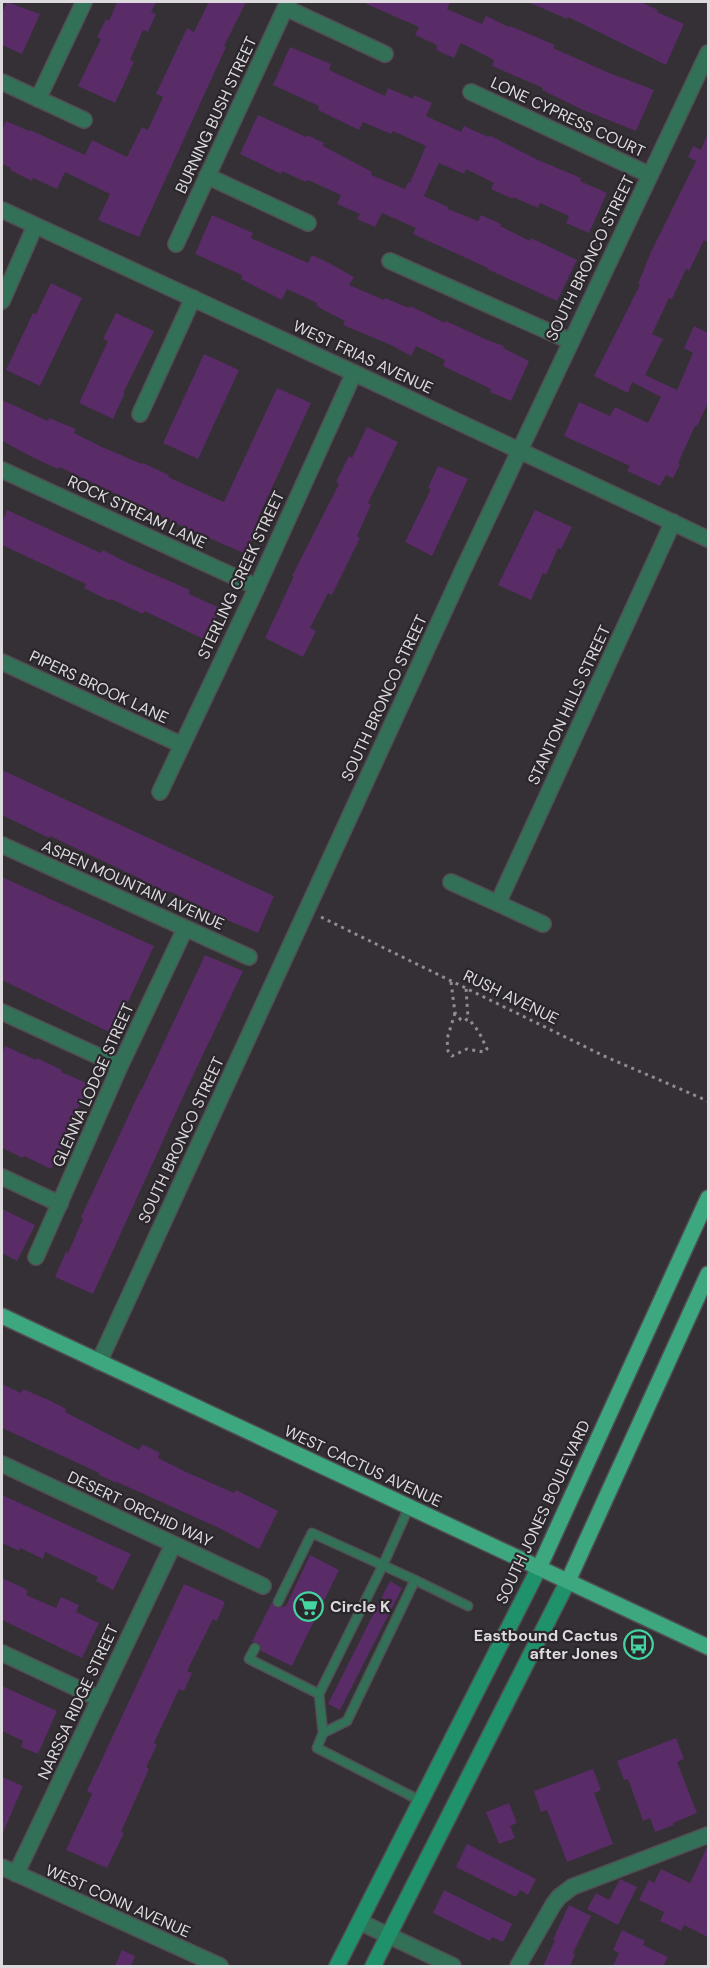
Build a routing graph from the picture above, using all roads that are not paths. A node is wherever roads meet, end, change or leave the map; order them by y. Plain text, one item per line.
1 (84, 2) edge
2 (287, 5) edge
3 (708, 53) edge
4 (386, 54) dead end
5 (2, 82) edge
6 (471, 93) dead end
7 (38, 99) junction
8 (84, 120) dead end
9 (650, 175) junction
10 (207, 176) junction
11 (2, 210) edge
12 (308, 223) dead end
13 (35, 226) junction
14 (176, 244) dead end
15 (390, 261) dead end
16 (193, 298) junction
17 (2, 301) edge
18 (570, 341) junction
19 (354, 372) junction
20 (140, 414) dead end
21 (520, 451) junction
22 (2, 470) edge
23 (673, 522) junction
24 (708, 539) edge
25 (257, 587) junction
26 (2, 662) edge
27 (182, 745) junction
28 (160, 792) dead end
29 (2, 845) edge
30 (451, 882) dead end
31 (498, 903) junction
32 (543, 924) dead end
33 (185, 928) junction
34 (249, 957) dead end
35 (2, 1012) edge
36 (120, 1066) junction
37 (2, 1178) edge
38 (708, 1198) edge
39 (60, 1204) junction
40 (36, 1257) dead end
41 (708, 1274) edge
42 (2, 1316) edge
43 (99, 1362) junction
44 (2, 1464) edge
45 (409, 1508) junction
46 (173, 1545) junction
47 (383, 1565) junction
48 (539, 1568) junction
49 (415, 1580) junction
50 (568, 1581) junction
51 (263, 1586) dead end
52 (278, 1602) dead end
53 (468, 1606) dead end
54 (708, 1647) edge
55 (255, 1648) dead end
56 (2, 1653) edge
57 (319, 1694) junction
58 (100, 1699) junction
59 (323, 1733) junction
60 (421, 1801) junction
61 (708, 1835) edge
62 (2, 1868) edge
63 (16, 1874) junction
64 (360, 1922) junction
65 (388, 1936) junction
66 (220, 1966) edge
67 (338, 1966) edge
68 (373, 1966) edge
69 (453, 1966) edge
70 (518, 1966) edge

1 - 7 street
2 - 4 street
2 - 10 street, BURNING BUSH STREET
3 - 9 street, SOUTH BRONCO STREET
5 - 7 street
6 - 9 street, LONE CYPRESS COURT
7 - 8 street
9 - 18 street, SOUTH BRONCO STREET
10 - 12 street
10 - 14 street, BURNING BUSH STREET
11 - 13 street, WEST FRIAS AVENUE
13 - 16 street, WEST FRIAS AVENUE
13 - 17 street
15 - 18 street
16 - 19 street, WEST FRIAS AVENUE
16 - 20 street
18 - 21 street, SOUTH BRONCO STREET
19 - 21 street, WEST FRIAS AVENUE
19 - 25 street, STERLING CREEK STREET
21 - 23 street, WEST FRIAS AVENUE
21 - 43 street, SOUTH BRONCO STREET
22 - 25 street, ROCK STREAM LANE
23 - 24 street, WEST FRIAS AVENUE
23 - 31 street, STANTON HILLS STREET
25 - 27 street, STERLING CREEK STREET
26 - 27 street, PIPERS BROOK LANE
27 - 28 street, STERLING CREEK STREET
29 - 33 street, ASPEN MOUNTAIN AVENUE
30 - 31 street
31 - 32 street
33 - 34 street, ASPEN MOUNTAIN AVENUE
33 - 36 street, GLENNA LODGE STREET
35 - 36 street
36 - 39 street, GLENNA LODGE STREET
37 - 39 street
38 - 48 main road, SOUTH JONES BOULEVARD
39 - 40 street, GLENNA LODGE STREET
41 - 50 main road
42 - 43 main road, WEST CACTUS AVENUE
43 - 45 main road, WEST CACTUS AVENUE
44 - 46 street, DESERT ORCHID WAY
45 - 47 lane
45 - 48 main road, WEST CACTUS AVENUE
46 - 51 street, DESERT ORCHID WAY
46 - 58 street, NARSSA RIDGE STREET
47 - 49 lane
47 - 52 lane
47 - 57 lane
48 - 50 main road, WEST CACTUS AVENUE
48 - 60 main road, SOUTH JONES BOULEVARD
49 - 53 lane
49 - 59 lane
50 - 54 main road, WEST CACTUS AVENUE
50 - 65 main road
55 - 57 lane
56 - 58 street
57 - 59 lane
58 - 63 street, NARSSA RIDGE STREET
59 - 60 lane
60 - 64 main road, SOUTH JONES BOULEVARD
61 - 70 street
62 - 63 street, WEST CONN AVENUE
63 - 66 street, WEST CONN AVENUE
64 - 65 street
64 - 67 main road, SOUTH JONES BOULEVARD
65 - 68 main road
65 - 69 street

